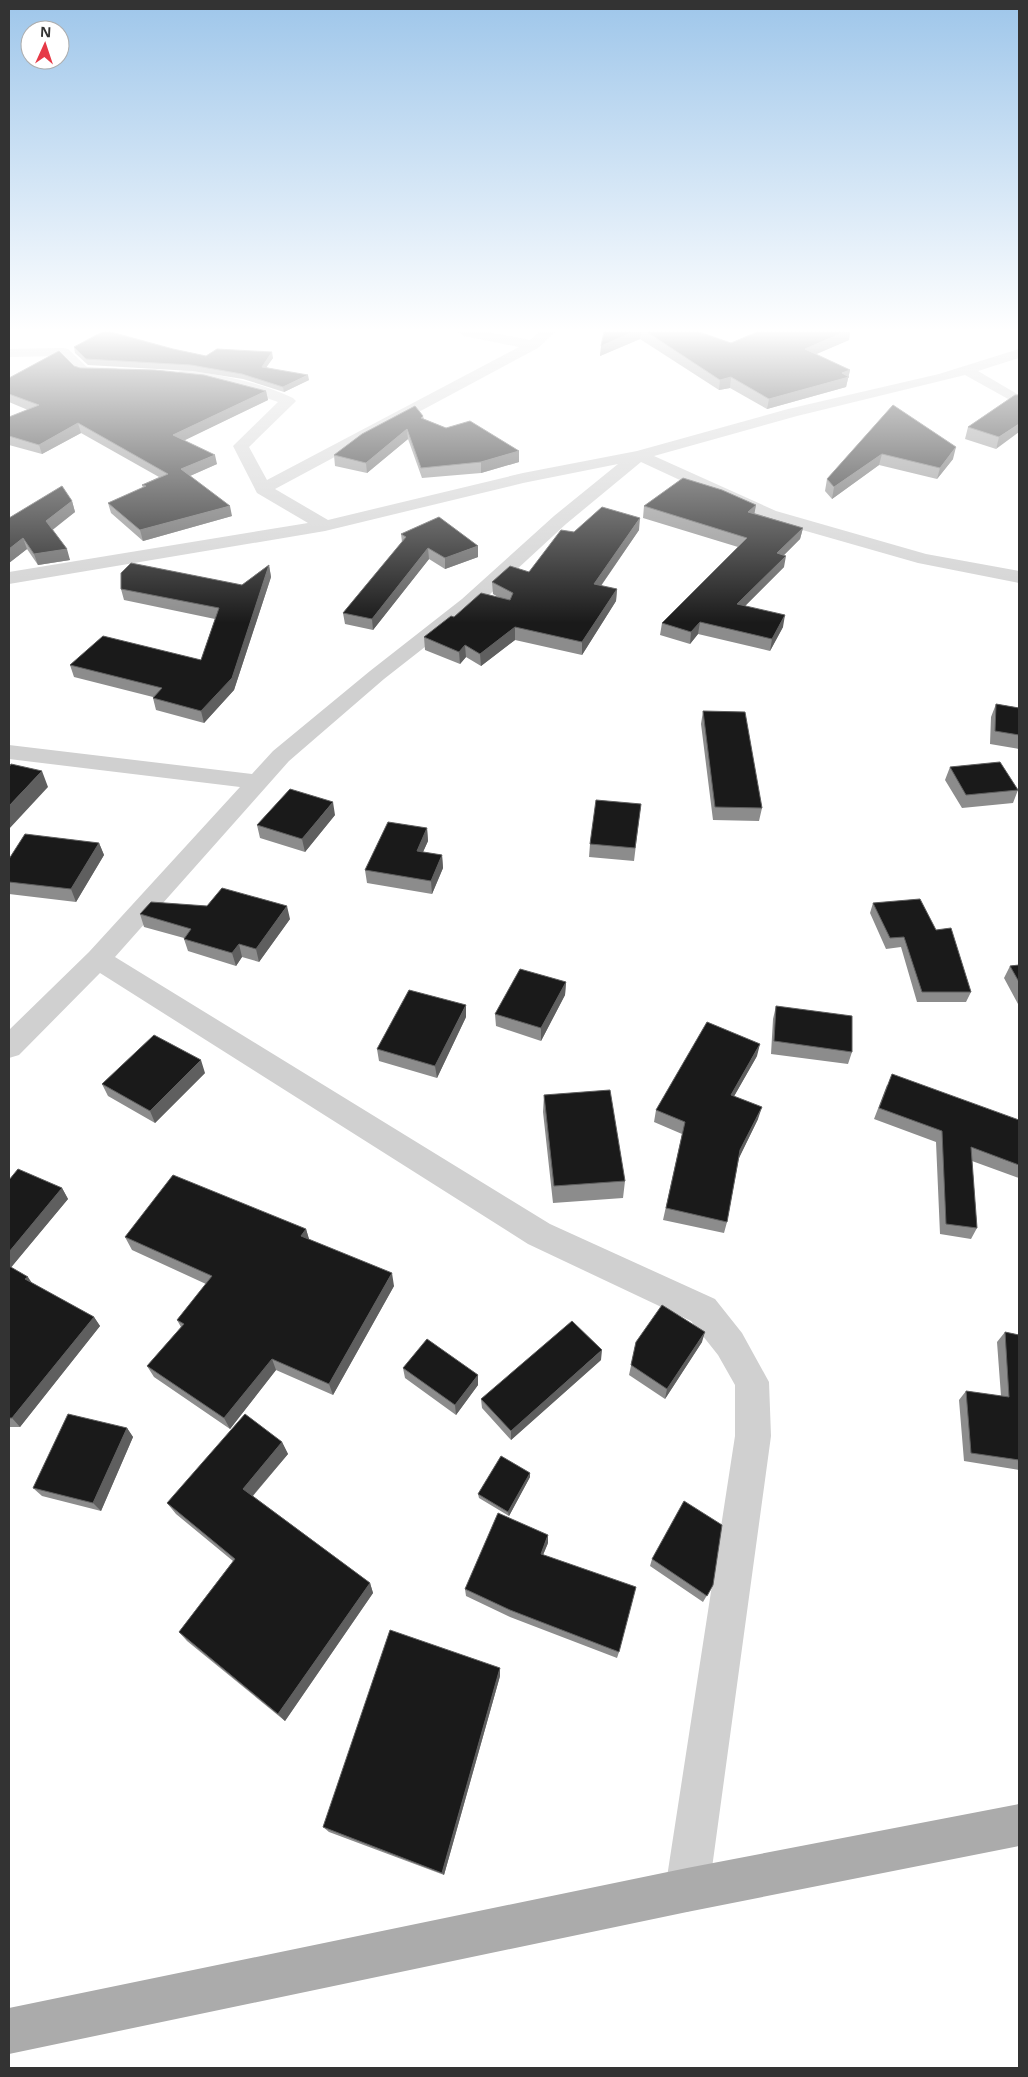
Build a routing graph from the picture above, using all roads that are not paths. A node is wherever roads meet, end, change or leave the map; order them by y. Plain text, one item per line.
1 (259, 429) edge
2 (376, 429) edge
3 (731, 429) edge
4 (639, 454) junction
5 (263, 489) junction
6 (325, 526) junction
7 (1019, 576) edge
8 (9, 578) edge
9 (9, 752) edge
10 (259, 782) junction
11 (98, 959) junction
12 (9, 1047) edge
13 (1019, 1825) edge
14 (687, 1890) junction
15 (9, 2031) edge

1 - 5 street
2 - 5 street
3 - 4 street
4 - 6 street
4 - 7 street
4 - 10 street
5 - 6 street
6 - 8 street
9 - 10 street
10 - 11 street
11 - 12 street
11 - 14 street
13 - 14 main road
14 - 15 main road

